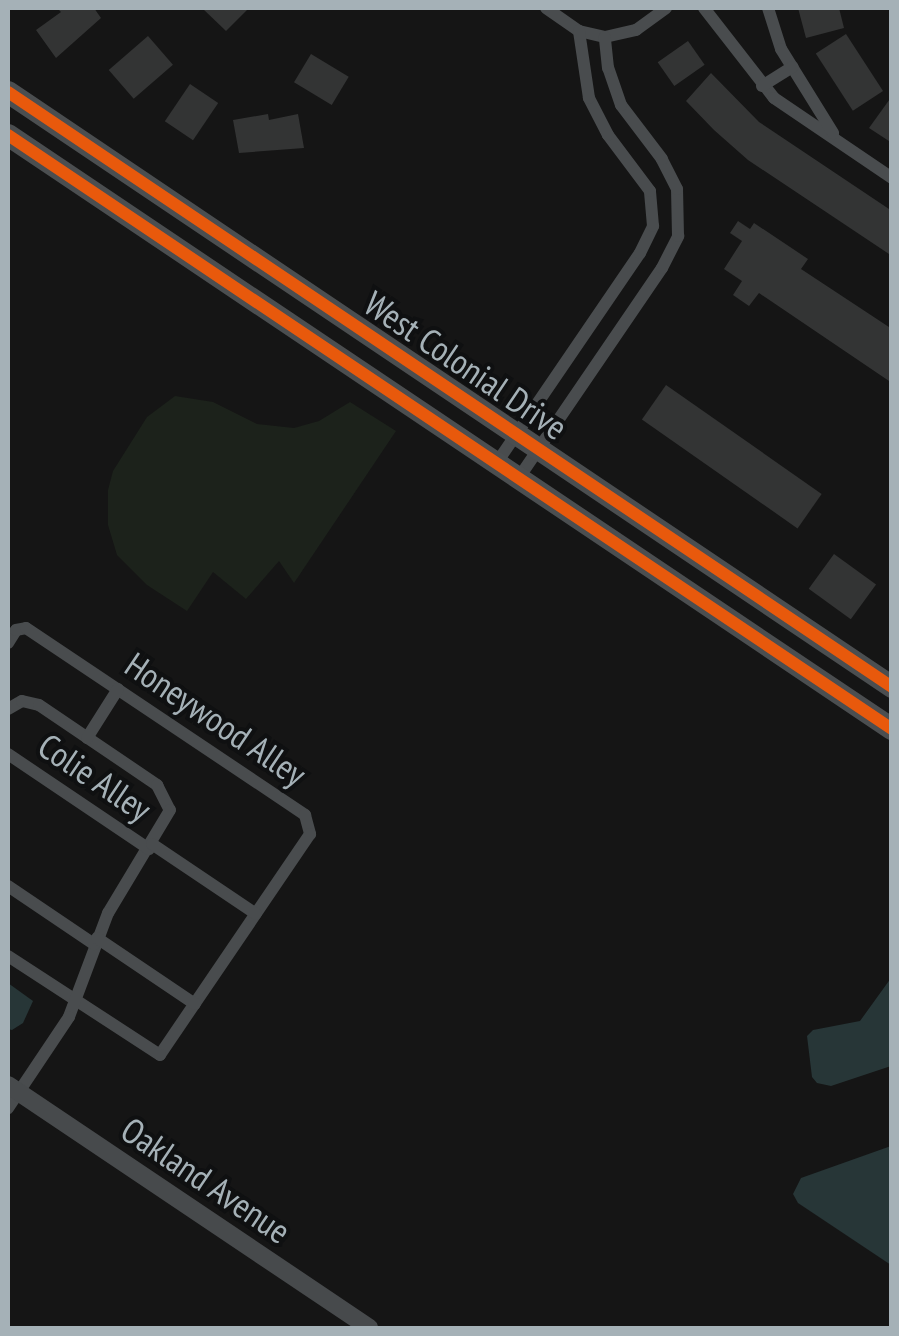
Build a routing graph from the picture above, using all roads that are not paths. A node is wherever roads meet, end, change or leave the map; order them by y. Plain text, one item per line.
1 (546, 8) edge
2 (666, 8) edge
3 (704, 8) edge
4 (768, 8) edge
5 (579, 31) junction
6 (605, 37) junction
7 (792, 67) junction
8 (762, 86) junction
9 (8, 92) edge
10 (621, 105) junction
11 (598, 118) junction
12 (8, 135) edge
13 (844, 146) junction
14 (892, 178) edge
15 (599, 310) junction
16 (621, 326) junction
17 (515, 434) junction
18 (537, 449) junction
19 (496, 464) junction
20 (518, 478) junction
21 (8, 642) edge
22 (892, 687) edge
23 (118, 690) junction
24 (8, 708) edge
25 (892, 729) edge
26 (87, 738) junction
27 (8, 754) edge
28 (150, 847) junction
29 (8, 886) edge
30 (256, 914) junction
31 (96, 941) junction
32 (8, 956) edge
33 (74, 1000) junction
34 (195, 1004) junction
35 (11, 1095) edge
36 (369, 1328) edge

1 - 5 street
2 - 6 street
3 - 8 street
4 - 7 street
5 - 6 street
5 - 11 street
6 - 10 street
7 - 8 street
7 - 13 street
8 - 13 street
9 - 17 highway, West Colonial Drive
10 - 11 street
10 - 16 street
11 - 15 street
12 - 19 highway, West Colonial Drive
13 - 14 street
15 - 16 street
15 - 17 street
16 - 18 street
17 - 18 highway, West Colonial Drive
17 - 19 street
18 - 20 street
18 - 22 highway, West Colonial Drive
19 - 20 highway, West Colonial Drive
20 - 25 highway, West Colonial Drive
21 - 23 street, Honeywood Alley
23 - 26 street
23 - 30 street, Honeywood Alley
24 - 26 street
26 - 28 street
27 - 28 street, Colie Alley
28 - 30 street, Colie Alley
28 - 31 street
29 - 31 street
30 - 34 street, Honeywood Alley
31 - 33 street
31 - 34 street
32 - 33 street
33 - 34 street, Honeywood Alley
33 - 35 street
35 - 36 street, Oakland Avenue

